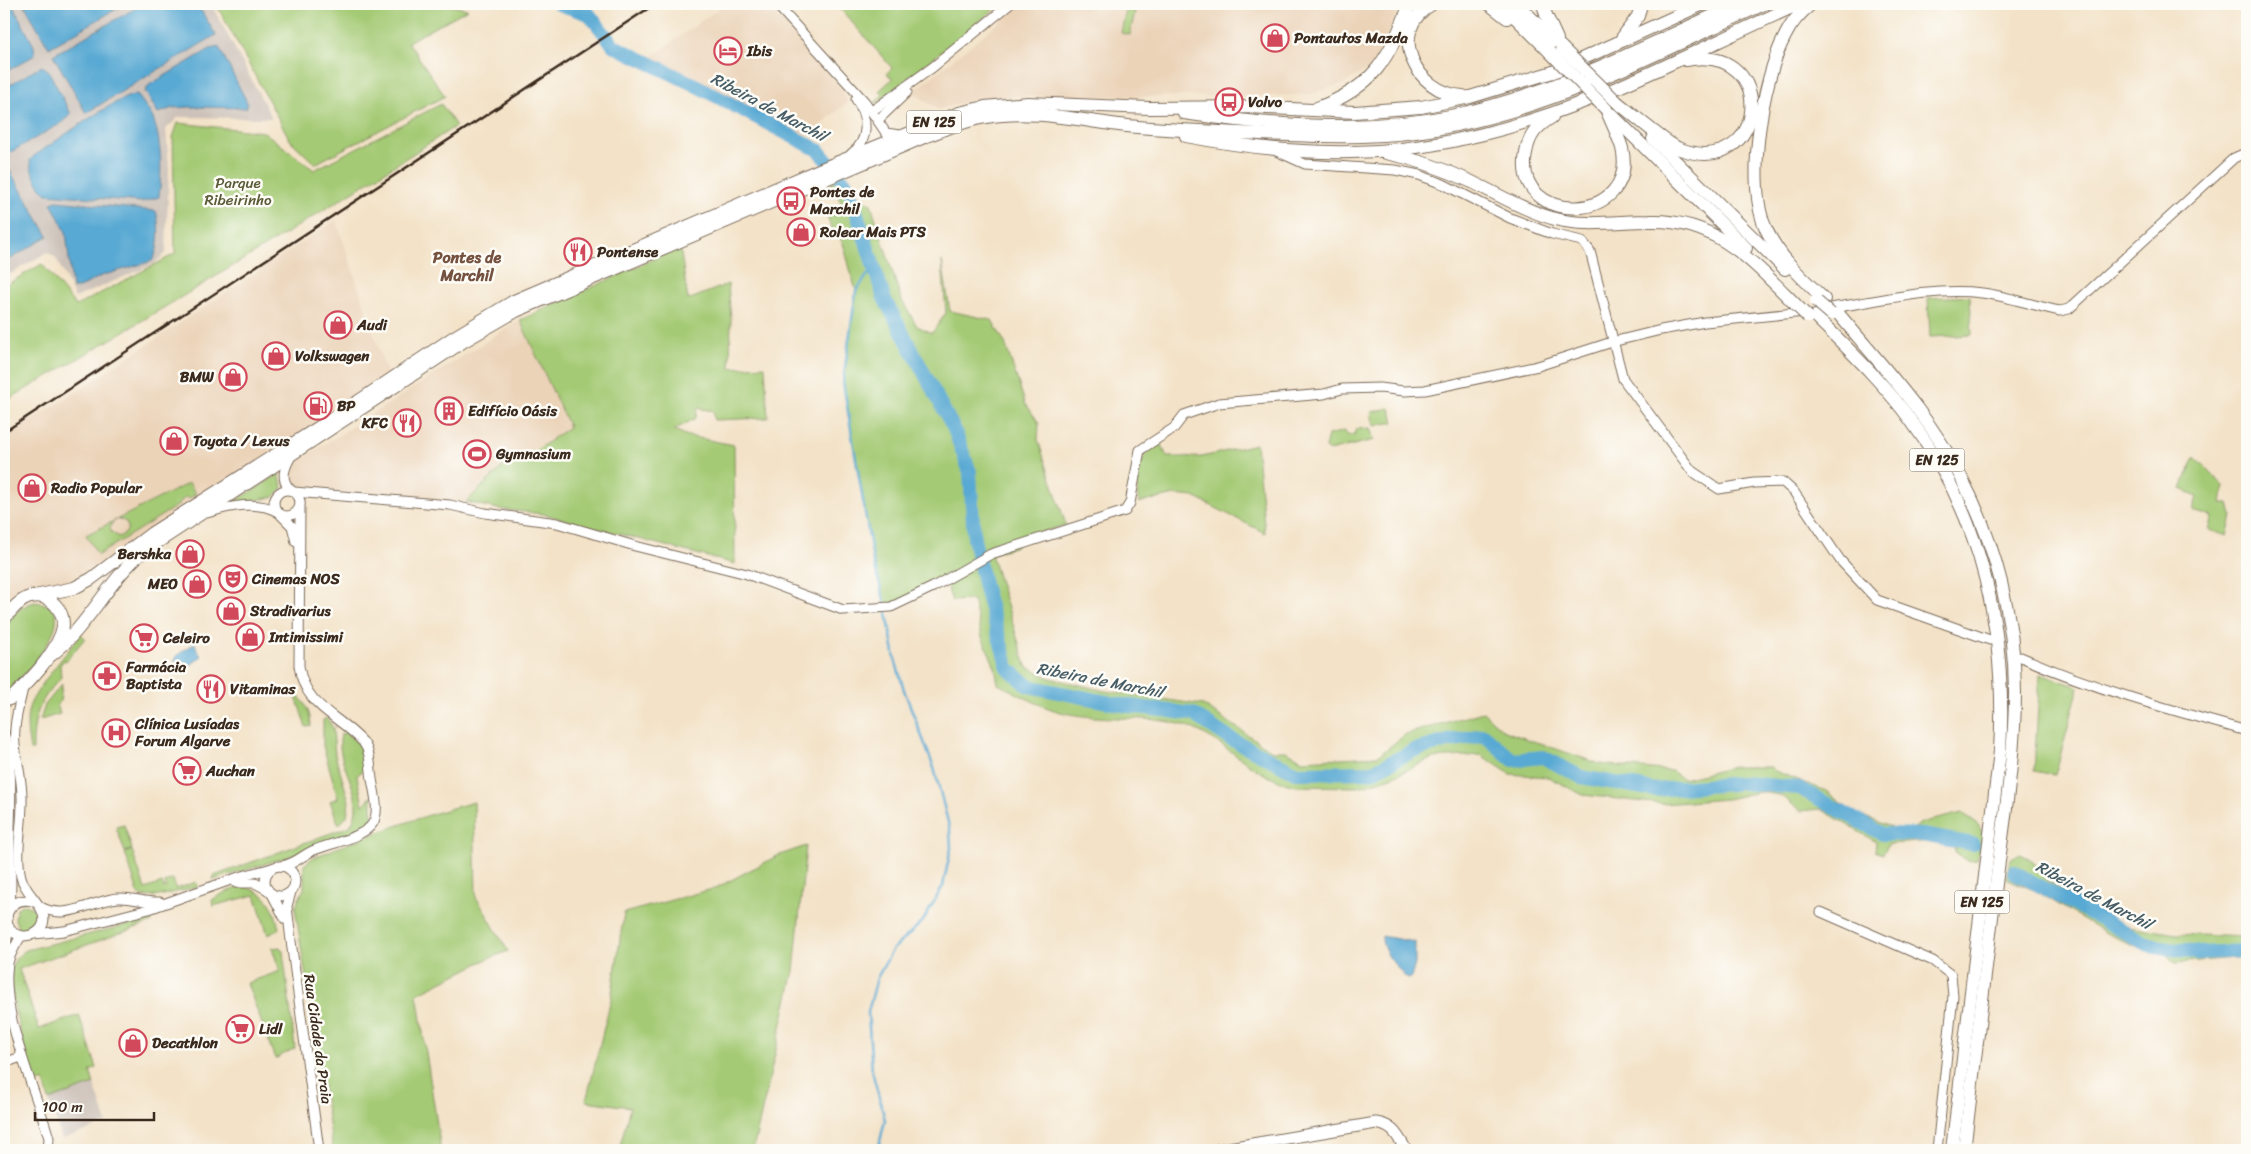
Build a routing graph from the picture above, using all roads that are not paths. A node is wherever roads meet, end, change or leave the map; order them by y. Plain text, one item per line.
1 (776, 4) edge
2 (1010, 4) edge
3 (1410, 4) edge
4 (1432, 4) edge
5 (1489, 4) edge
6 (1502, 4) edge
7 (1517, 4) edge
8 (1543, 4) edge
9 (1641, 4) edge
10 (1703, 4) edge
11 (1739, 4) edge
12 (1764, 4) edge
13 (1799, 4) edge
14 (1811, 4) edge
15 (1533, 36) junction
16 (1562, 48) junction
17 (1591, 56) junction
18 (933, 67) junction
19 (1662, 67) junction
20 (842, 79) junction
21 (1483, 94) junction
22 (1582, 102) junction
23 (1618, 103) junction
24 (1149, 108) junction
25 (1606, 109) junction
26 (1312, 110) junction
27 (872, 111) junction
28 (878, 120) junction
29 (1139, 127) junction
30 (902, 135) junction
31 (1378, 151) junction
32 (1300, 156) junction
33 (2247, 156) edge
34 (846, 164) junction
35 (821, 174) junction
36 (1820, 300) junction
37 (1798, 303) junction
38 (1612, 342) junction
39 (290, 458) junction
40 (296, 496) junction
41 (279, 513) junction
42 (198, 516) junction
43 (298, 552) junction
44 (30, 598) junction
45 (4, 619) edge
46 (1994, 639) junction
47 (50, 656) junction
48 (2017, 659) junction
49 (24, 686) junction
50 (4, 701) edge
51 (2247, 731) edge
52 (4, 733) edge
53 (4, 751) edge
54 (7, 768) edge
55 (282, 866) junction
56 (272, 868) junction
57 (221, 884) junction
58 (210, 888) junction
59 (270, 892) junction
60 (291, 892) junction
61 (36, 904) junction
62 (8, 912) junction
63 (1822, 912) dead end
64 (9, 926) junction
65 (290, 931) junction
66 (34, 934) junction
67 (21, 936) junction
68 (4, 957) edge
69 (4, 976) edge
70 (5, 989) junction
71 (21, 1057) junction
72 (4, 1064) edge
73 (48, 1150) edge
74 (319, 1150) edge
75 (1217, 1150) edge
76 (1406, 1150) edge
77 (1937, 1150) edge
78 (1952, 1150) edge
79 (1964, 1150) edge

1 - 20 street
2 - 18 street
3 - 26 main road
4 - 21 main road
5 - 15 main road
6 - 15 main road
7 - 16 main road
8 - 16 main road
9 - 17 main road
10 - 17 main road
11 - 24 main road
12 - 29 main road
13 - 19 main road
14 - 36 main road
15 - 25 main road, bridge
16 - 23 main road, bridge
17 - 21 main road
18 - 27 street
18 - 28 street
19 - 22 main road
19 - 23 main road
20 - 27 street
20 - 34 street
21 - 26 main road
22 - 25 main road
22 - 31 main road
23 - 36 main road
24 - 26 main road
24 - 30 main road, EN 125
25 - 37 main road
27 - 28 street
28 - 30 street
29 - 32 main road
29 - 34 main road
30 - 34 main road, EN 125
31 - 32 main road
31 - 37 main road
32 - 38 street
33 - 38 street
34 - 35 main road
35 - 39 main road
35 - 44 main road
36 - 48 main road, EN 125, bridge
37 - 46 main road, EN 125, bridge
38 - 40 street
38 - 46 street
39 - 40 street
39 - 42 main road
40 - 41 street
40 - 41 street
40 - 43 street
41 - 42 street
41 - 43 street
42 - 47 main road
43 - 55 street
44 - 45 main road
44 - 47 main road
46 - 78 main road, EN 125
47 - 49 main road
48 - 51 street
48 - 79 main road, EN 125
49 - 50 main road
49 - 61 street
52 - 54 street
53 - 54 street
54 - 62 street
55 - 56 street
55 - 60 street
56 - 57 street
56 - 59 street
57 - 58 street
57 - 59 street
58 - 61 street
58 - 66 street
59 - 60 street
59 - 65 street
60 - 65 street
61 - 62 street
61 - 66 street
62 - 64 street
63 - 77 street
64 - 67 street
64 - 68 street
65 - 74 street, Rua Cidade da Praia
66 - 67 street
67 - 70 street
69 - 70 street
70 - 71 street
71 - 72 street
71 - 73 street
75 - 76 street

